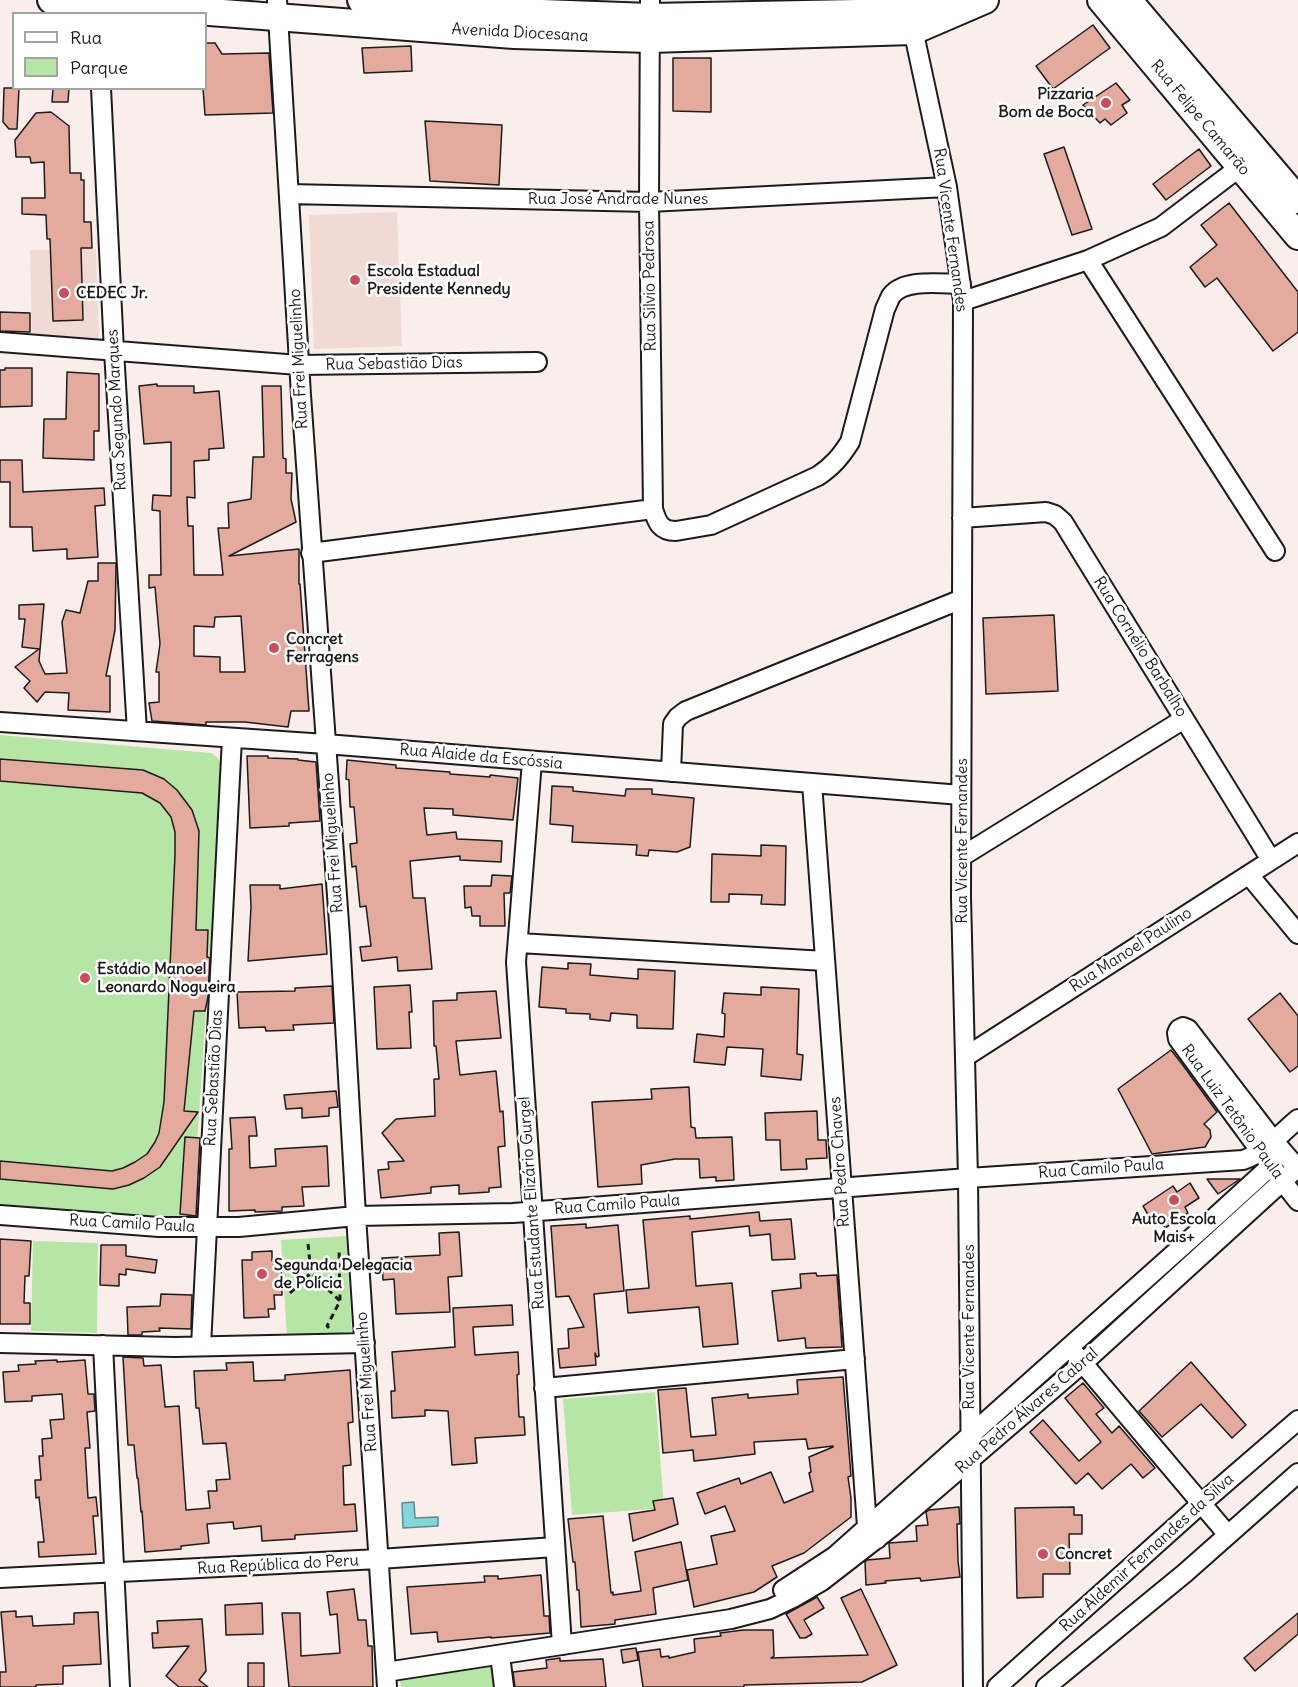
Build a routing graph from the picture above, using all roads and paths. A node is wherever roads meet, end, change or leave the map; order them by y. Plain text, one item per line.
1 (51, 0) edge
2 (361, 0) edge
3 (941, 0) edge
4 (985, 0) edge
5 (1101, 0) edge
6 (1128, 0) edge
7 (482, 5) edge
8 (97, 6) edge
9 (278, 8) edge
10 (909, 14) edge
11 (650, 19) edge
12 (515, 23) junction
13 (101, 90) edge
14 (1250, 160) junction
15 (947, 187) junction
16 (289, 194) junction
17 (1298, 200) edge
18 (649, 202) junction
19 (1298, 236) edge
20 (1088, 260) junction
21 (962, 293) junction
22 (0, 342) edge
23 (114, 351) junction
24 (537, 362) dead end
25 (299, 365) junction
26 (653, 509) junction
27 (962, 518) junction
28 (1275, 551) dead end
29 (311, 554) junction
30 (962, 599) junction
31 (1184, 718) junction
32 (0, 722) edge
33 (137, 732) junction
34 (232, 738) junction
35 (326, 744) junction
36 (532, 761) junction
37 (671, 772) junction
38 (812, 783) junction
39 (961, 795) junction
40 (1298, 843) edge
41 (961, 857) junction
42 (1271, 860) junction
43 (1249, 875) junction
44 (1298, 934) edge
45 (519, 943) junction
46 (825, 961) junction
47 (965, 1057) junction
48 (1298, 1119) edge
49 (1268, 1152) junction
50 (1233, 1160) joint
51 (1298, 1168) edge
52 (968, 1178) junction
53 (1283, 1182) junction
54 (842, 1188) junction
55 (1298, 1201) edge
56 (533, 1212) junction
57 (0, 1215) edge
58 (356, 1216) junction
59 (207, 1228) junction
60 (309, 1244) dead end
61 (339, 1248) dead end
62 (311, 1274) junction
63 (290, 1293) dead end
64 (340, 1301) junction
65 (0, 1343) edge
66 (336, 1343) junction
67 (365, 1343) junction
68 (103, 1345) junction
69 (201, 1346) junction
70 (1069, 1347) junction
71 (855, 1359) junction
72 (1083, 1364) junction
73 (544, 1388) junction
74 (1298, 1420) edge
75 (969, 1435) junction
76 (970, 1460) junction
77 (1298, 1473) edge
78 (1202, 1503) junction
79 (872, 1532) junction
80 (1228, 1535) junction
81 (555, 1547) junction
82 (379, 1560) junction
83 (115, 1573) junction
84 (0, 1578) edge
85 (562, 1645) junction
86 (500, 1654) junction
87 (386, 1680) edge
88 (120, 1687) edge
89 (504, 1687) edge
90 (973, 1687) edge
91 (997, 1687) edge
92 (1046, 1687) edge

1 - 8 street, Avenida Diocesana
2 - 7 street, Avenida Diocesana
3 - 10 street, Avenida Diocesana
4 - 10 street, Avenida Diocesana
5 - 14 street, Rua Felipe Camarão
6 - 14 street, Rua Felipe Camarão
7 - 12 street, Avenida Diocesana
8 - 9 street, Avenida Diocesana
9 - 12 street, Avenida Diocesana
9 - 16 street, Rua Frei Miguelinho
10 - 11 street, Avenida Diocesana
10 - 15 street, Rua Vicente Fernandes
11 - 12 street, Avenida Diocesana
11 - 18 street, Rua Silvio Pedrosa
13 - 23 street, Rua Segundo Marques
14 - 17 street, Rua Felipe Camarão
14 - 19 street, Rua Felipe Camarão
14 - 20 street
15 - 18 street, Rua José Andrade Nunes
15 - 21 street, Rua Vicente Fernandes
16 - 18 street, Rua José Andrade Nunes
16 - 25 street, Rua Frei Miguelinho
18 - 26 street, Rua Silvio Pedrosa
20 - 21 street
20 - 28 street
21 - 26 street
21 - 27 street, Rua Vicente Fernandes
22 - 23 street, Rua Sebastião Dias
23 - 25 street, Rua Sebastião Dias
23 - 33 street, Rua Segundo Marques
24 - 25 street, Rua Sebastião Dias
25 - 29 street, Rua Frei Miguelinho
26 - 29 street
27 - 30 street, Rua Vicente Fernandes
27 - 31 street, Rua Cornélio Barbalho
29 - 35 street, Rua Frei Miguelinho
30 - 37 street
30 - 39 street, Rua Vicente Fernandes
31 - 41 street
31 - 42 street, Rua Cornélio Barbalho
32 - 33 street, Rua Alaide da Escóssia
33 - 34 street, Rua Alaide da Escóssia
34 - 35 street, Rua Alaide da Escóssia
34 - 59 street, Rua Sebastião Dias
35 - 36 street, Rua Alaide da Escóssia
35 - 58 street, Rua Frei Miguelinho
36 - 37 street, Rua Alaide da Escóssia
36 - 45 street, Rua Estudante Elizário Gurgel
37 - 38 street, Rua Alaide da Escóssia
38 - 39 street, Rua Alaide da Escóssia
38 - 46 street, Rua Pedro Chaves
39 - 41 street, Rua Vicente Fernandes
40 - 42 street, Rua Manoel Paulino
41 - 47 street, Rua Vicente Fernandes
42 - 43 street, Rua Manoel Paulino
43 - 44 street
43 - 47 street, Rua Manoel Paulino
45 - 46 street
45 - 56 street, Rua Estudante Elizário Gurgel
46 - 54 street, Rua Pedro Chaves
47 - 52 street, Rua Vicente Fernandes
48 - 49 street, Rua Pedro Álvares Cabral
49 - 49 street, Rua Luiz Tetônio Paula
49 - 50 street, Rua Pedro Álvares Cabral
49 - 51 street, Rua Luiz Tetônio Paula
49 - 53 street, Rua Luiz Tetônio Paula
49 - 70 street, Rua Pedro Álvares Cabral
50 - 52 street, Rua Camilo Paula
51 - 53 street, Rua Pedro Álvares Cabral
52 - 54 street, Rua Camilo Paula
52 - 75 street, Rua Vicente Fernandes
53 - 55 street, Rua Luiz Tetônio Paula
53 - 72 street, Rua Pedro Álvares Cabral
54 - 56 street, Rua Camilo Paula
54 - 71 street, Rua Pedro Chaves
56 - 58 street, Rua Camilo Paula
56 - 73 street, Rua Estudante Elizário Gurgel
57 - 59 street, Rua Camilo Paula
58 - 59 street, Rua Camilo Paula
58 - 67 street, Rua Frei Miguelinho
59 - 69 street, Rua Sebastião Dias
60 - 62 path
61 - 64 path
62 - 63 path
62 - 64 path
64 - 66 path
65 - 68 street
66 - 67 street
66 - 69 street
67 - 82 street, Rua Frei Miguelinho
68 - 69 street
68 - 83 street
70 - 72 street
70 - 75 street, Rua Pedro Álvares Cabral
71 - 73 street
71 - 79 street, Rua Pedro Chaves
72 - 76 street, Rua Pedro Álvares Cabral
72 - 78 street
73 - 81 street, Rua Estudante Elizário Gurgel
74 - 78 street, Rua Aldemir Fernandes da Silva
75 - 76 street, Rua Vicente Fernandes
75 - 79 street, Rua Pedro Álvares Cabral
76 - 79 street, Rua Pedro Álvares Cabral
76 - 90 street, Rua Vicente Fernandes
77 - 80 street
78 - 80 street
78 - 91 street, Rua Aldemir Fernandes da Silva
79 - 85 street, Rua Pedro Álvares Cabral
80 - 92 street
81 - 82 street, Rua República do Peru
81 - 85 street, Rua Estudante Elizário Gurgel
82 - 83 street, Rua República do Peru
82 - 87 street, Rua Frei Miguelinho
83 - 84 street, Rua República do Peru
83 - 88 street
85 - 86 street, Rua Pedro Álvares Cabral
86 - 87 street, Rua Pedro Álvares Cabral
86 - 89 street

